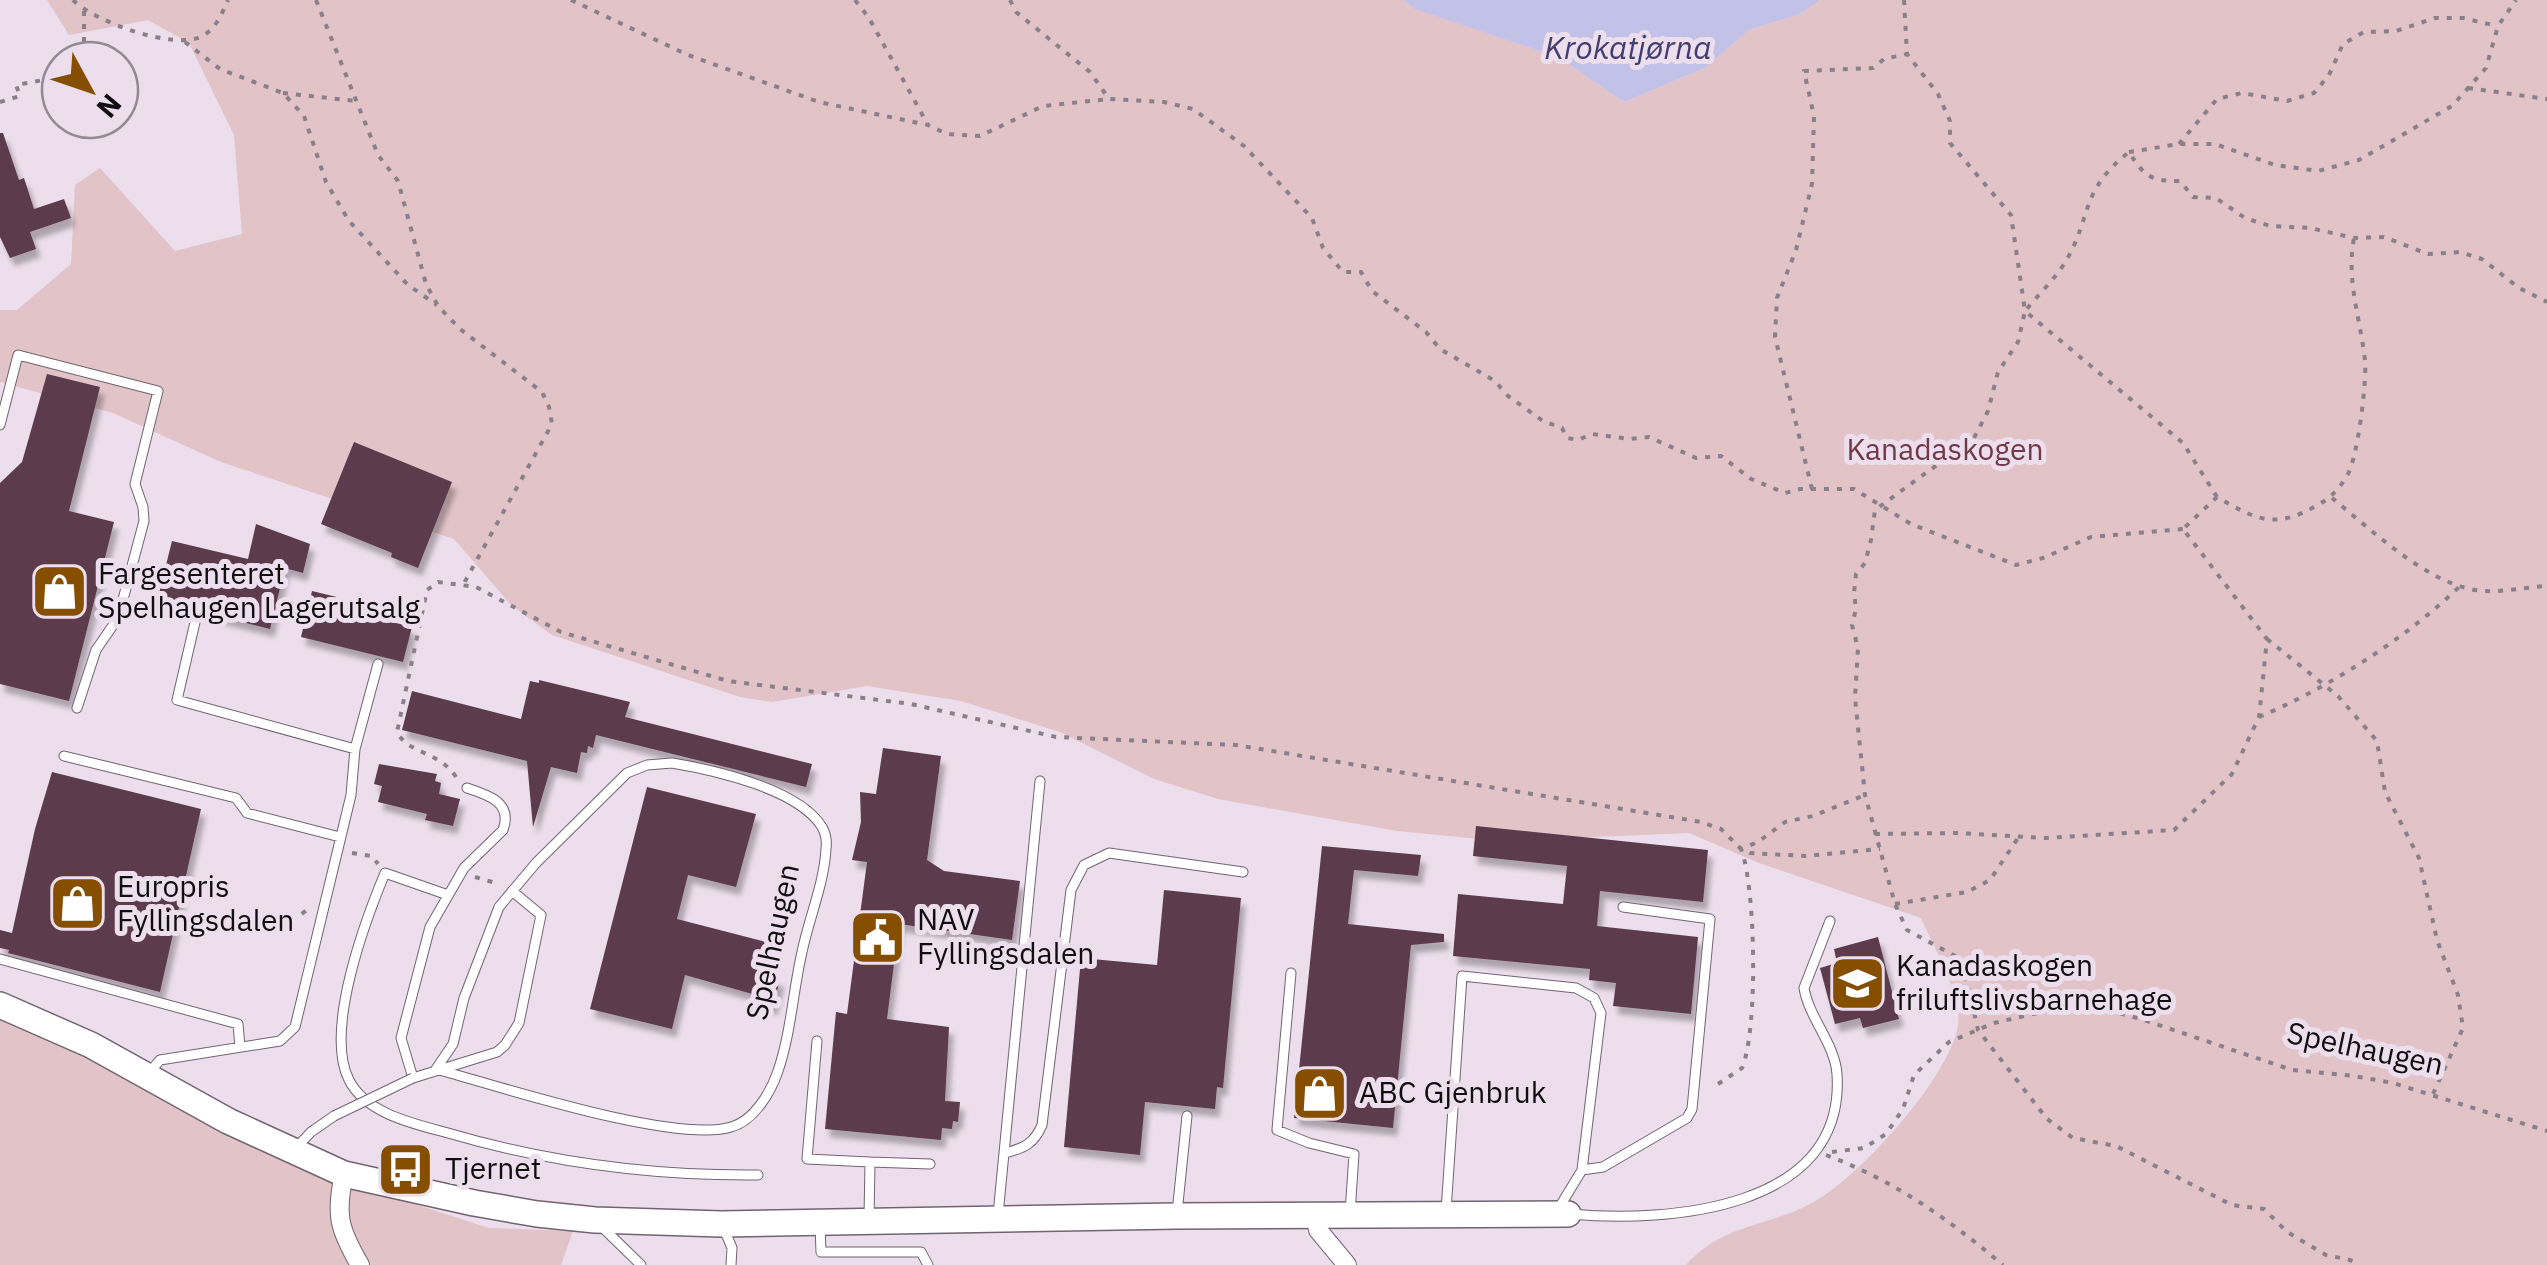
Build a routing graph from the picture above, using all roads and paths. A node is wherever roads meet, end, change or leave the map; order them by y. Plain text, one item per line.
1 (73, 0) edge
2 (228, 0) edge
3 (316, 0) edge
4 (571, 0) edge
5 (855, 0) edge
6 (1010, 0) edge
7 (1904, 0) edge
8 (2516, 0) edge
9 (84, 11) junction
10 (2498, 26) junction
11 (84, 40) edge
12 (184, 42) junction
13 (1907, 54) junction
14 (40, 81) edge
15 (2468, 88) junction
16 (282, 93) junction
17 (1109, 99) junction
18 (2547, 100) edge
19 (356, 101) junction
20 (0, 102) edge
21 (928, 125) junction
22 (2179, 144) junction
23 (2129, 152) junction
24 (2354, 238) junction
25 (2547, 302) edge
26 (438, 306) junction
27 (2026, 311) junction
28 (0, 425) edge
29 (1812, 489) junction
30 (2217, 497) junction
31 (2332, 498) junction
32 (1881, 506) junction
33 (2184, 529) junction
34 (463, 585) junction
35 (2459, 586) junction
36 (2547, 586) edge
37 (196, 618) dead end
38 (2267, 639) junction
39 (378, 664) dead end
40 (2324, 684) junction
41 (77, 708) dead end
42 (2259, 717) junction
43 (356, 749) junction
44 (64, 756) dead end
45 (1040, 781) dead end
46 (468, 788) joint
47 (1865, 795) junction
48 (1875, 834) junction
49 (340, 837) junction
50 (2019, 837) junction
51 (1741, 849) junction
52 (1880, 849) junction
53 (337, 851) junction
54 (461, 872) junction
55 (1244, 872) dead end
56 (384, 873) junction
57 (512, 891) junction
58 (448, 894) junction
59 (1895, 904) junction
60 (1623, 907) dead end
61 (307, 910) dead end
62 (1830, 921) dead end
63 (266, 927) dead end
64 (0, 959) edge
65 (1291, 973) dead end
66 (0, 1005) edge
67 (1978, 1030) junction
68 (817, 1041) dead end
69 (240, 1047) junction
70 (436, 1069) junction
71 (147, 1076) junction
72 (413, 1078) junction
73 (1718, 1084) dead end
74 (2433, 1094) junction
75 (1187, 1116) dead end
76 (2547, 1131) edge
77 (294, 1151) junction
78 (1817, 1152) junction
79 (1005, 1153) junction
80 (870, 1162) junction
81 (930, 1164) dead end
82 (1582, 1170) junction
83 (344, 1174) junction
84 (758, 1175) dead end
85 (1446, 1214) junction
86 (1562, 1214) junction
87 (1176, 1216) junction
88 (1350, 1216) junction
89 (1316, 1217) junction
90 (998, 1218) junction
91 (595, 1220) junction
92 (869, 1221) junction
93 (820, 1222) junction
94 (720, 1224) junction
95 (360, 1265) edge
96 (641, 1265) edge
97 (731, 1265) edge
98 (928, 1265) edge
99 (1347, 1265) edge
100 (2003, 1265) edge
101 (2358, 1265) edge

1 - 9 path
2 - 12 path
3 - 19 path
4 - 21 path
5 - 21 path
6 - 17 path
7 - 13 path
8 - 10 path
9 - 11 path
9 - 12 path
10 - 15 path
10 - 22 path
12 - 16 path
13 - 27 path
13 - 29 path
14 - 20 path
15 - 18 path
15 - 22 path
16 - 19 path
16 - 26 path
17 - 21 path
17 - 29 path
19 - 26 path
22 - 23 path
23 - 24 path
23 - 27 path
24 - 25 path
24 - 31 path
26 - 34 path
27 - 30 path
27 - 32 path
28 - 41 lane
29 - 32 path
30 - 31 path
30 - 33 path
31 - 35 path
32 - 33 path
32 - 47 path
33 - 38 path
34 - 46 path
34 - 51 path
35 - 36 path
35 - 40 path
37 - 43 lane
38 - 40 path
38 - 42 path
39 - 43 lane
40 - 42 path
40 - 74 path
42 - 50 path
43 - 49 lane
44 - 49 lane
45 - 79 lane
46 - 54 lane
47 - 48 path
47 - 51 path
48 - 50 path
48 - 52 path
49 - 53 lane
50 - 59 path
51 - 52 path
51 - 73 path
52 - 59 path
53 - 56 path
53 - 69 lane
54 - 57 path
54 - 58 lane
55 - 79 lane
56 - 58 lane
56 - 84 lane
57 - 70 lane, Spelhaugen
57 - 70 lane
57 - 70 lane, Spelhaugen
58 - 72 lane
59 - 67 path
60 - 82 lane
61 - 63 path
62 - 78 lane
64 - 69 lane
65 - 88 lane
66 - 71 main road
67 - 74 path, Spelhaugen
67 - 78 path, Spelhaugen
67 - 101 path
68 - 80 lane
69 - 71 lane
70 - 72 lane
71 - 77 main road
72 - 77 lane, bridge
74 - 76 path, Spelhaugen
75 - 87 lane
77 - 83 main road
78 - 86 lane
78 - 100 path
79 - 90 lane
80 - 81 lane
80 - 92 lane
82 - 85 lane
82 - 86 lane
83 - 91 main road
83 - 95 street
85 - 86 main road
85 - 88 main road
87 - 89 main road
87 - 90 main road
88 - 89 main road
89 - 99 street
90 - 92 main road
91 - 94 main road
91 - 96 lane
92 - 93 main road
93 - 94 main road
93 - 98 lane
94 - 97 lane

